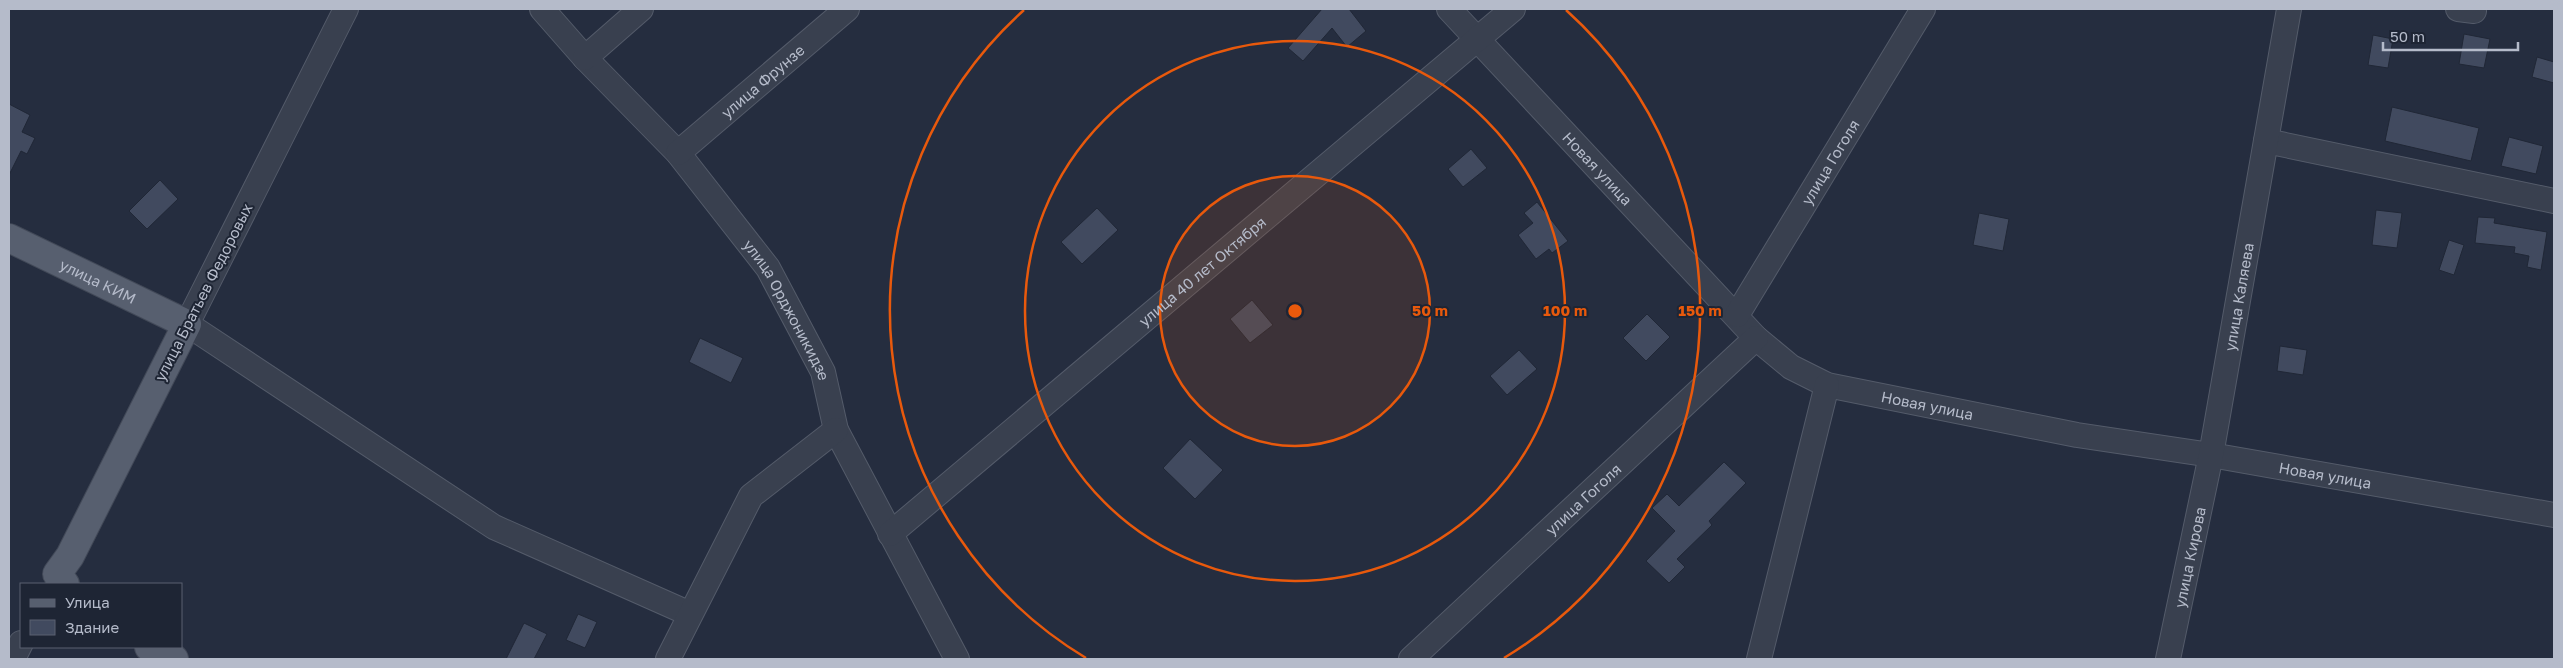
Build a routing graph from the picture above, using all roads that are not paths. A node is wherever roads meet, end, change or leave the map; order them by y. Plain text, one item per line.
1 (346, 9) edge
2 (542, 9) edge
3 (641, 9) edge
4 (847, 9) edge
5 (1449, 9) edge
6 (1513, 9) edge
7 (1923, 9) edge
8 (2289, 9) edge
9 (1478, 41) junction
10 (585, 58) junction
11 (2266, 141) junction
12 (678, 153) junction
13 (2554, 201) edge
14 (9, 238) edge
15 (1736, 315) junction
16 (187, 324) junction
17 (1756, 338) junction
18 (1827, 385) junction
19 (836, 430) junction
20 (2211, 455) junction
21 (2554, 515) edge
22 (890, 534) junction
23 (58, 581) edge
24 (690, 614) junction
25 (20, 645) edge
26 (150, 648) edge
27 (13, 659) edge
28 (174, 659) edge
29 (668, 659) edge
30 (957, 659) edge
31 (1411, 659) edge
32 (1759, 659) edge
33 (2168, 659) edge

1 - 16 street, улица Братьев Федоровых
2 - 10 street, улица Орджоникидзе
3 - 10 street
4 - 12 street, улица Фрунзе
5 - 9 street, Новая улица
6 - 9 street, улица 40 лет Октября
7 - 15 street, улица Гоголя
8 - 11 street, улица Каляева
9 - 15 street, Новая улица
9 - 22 street, улица 40 лет Октября
10 - 12 street, улица Орджоникидзе
11 - 13 street
11 - 20 street, улица Каляева
12 - 19 street, улица Орджоникидзе
14 - 16 main road, улица КИМ
15 - 17 street, Новая улица
16 - 23 main road, улица Братьев Федоровых
16 - 24 street
17 - 18 street, Новая улица
17 - 31 street, улица Гоголя
18 - 20 street, Новая улица
18 - 32 street
19 - 22 street, улица Орджоникидзе
19 - 24 street
20 - 21 street, Новая улица
20 - 33 street, улица Кирова
22 - 30 street, улица Орджоникидзе
24 - 29 street
25 - 27 street
26 - 28 main road

